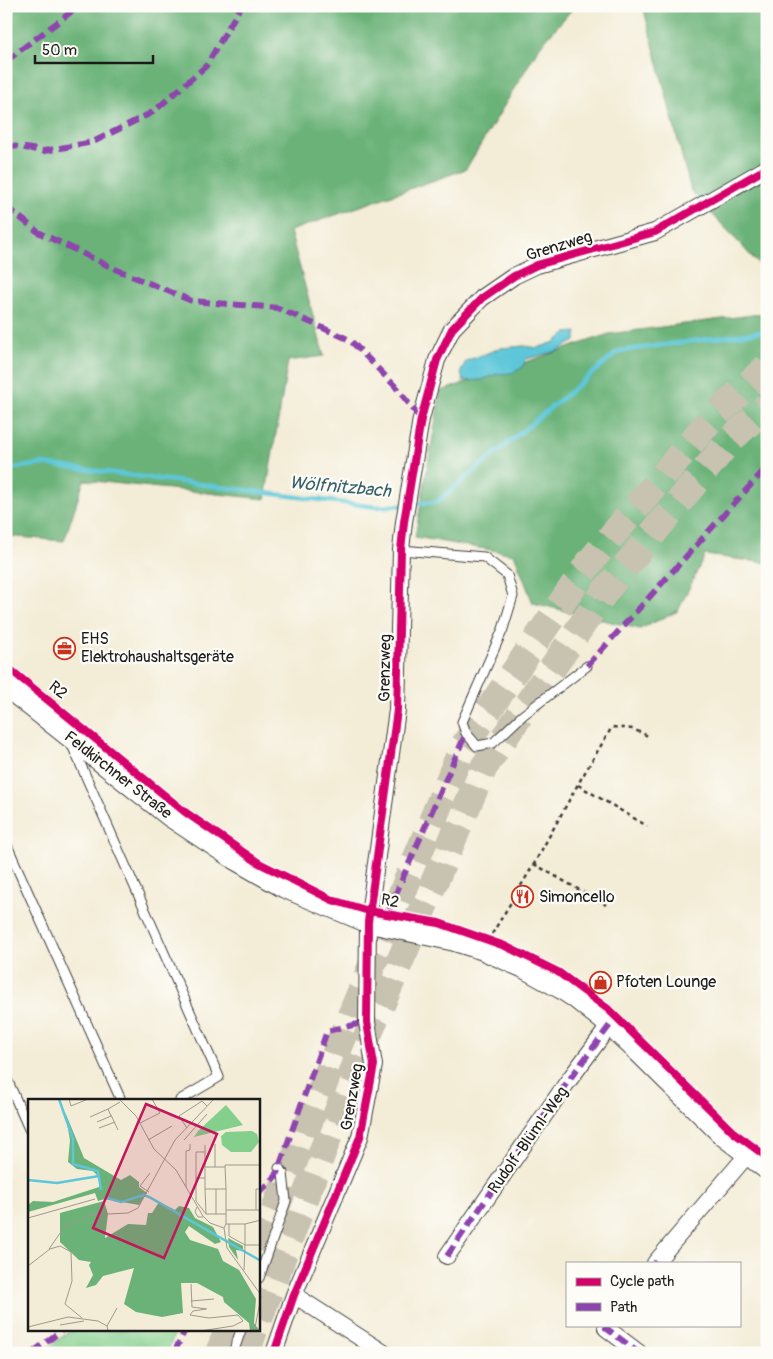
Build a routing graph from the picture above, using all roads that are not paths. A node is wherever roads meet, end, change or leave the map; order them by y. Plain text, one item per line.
1 (767, 168) edge
2 (401, 550) junction
3 (587, 666) dead end
4 (6, 686) edge
5 (68, 735) junction
6 (6, 844) edge
7 (10, 863) edge
8 (368, 922) junction
9 (610, 1024) junction
10 (6, 1077) edge
11 (121, 1099) edge
12 (182, 1099) edge
13 (28, 1126) edge
14 (748, 1154) junction
15 (279, 1168) dead end
16 (767, 1169) edge
17 (447, 1256) dead end
18 (656, 1262) edge
19 (260, 1275) edge
20 (294, 1295) junction
21 (607, 1326) edge
22 (240, 1332) edge
23 (233, 1353) edge
24 (274, 1353) edge
25 (384, 1353) edge
26 (639, 1353) edge

1 - 2 street, Grenzweg
2 - 3 lane
2 - 8 street, Grenzweg
4 - 5 street, Feldkirchner Straße
5 - 8 street, Feldkirchner Straße
5 - 12 lane
6 - 7 lane
7 - 11 lane
8 - 9 street, Feldkirchner Straße
8 - 20 street, Grenzweg
9 - 14 street, Feldkirchner Straße
9 - 17 street, Rudolf-Blüml-Weg
10 - 13 lane
14 - 16 street, Feldkirchner Straße
14 - 18 street
15 - 19 lane
20 - 24 street, Grenzweg
20 - 25 street
21 - 26 street
22 - 23 lane

